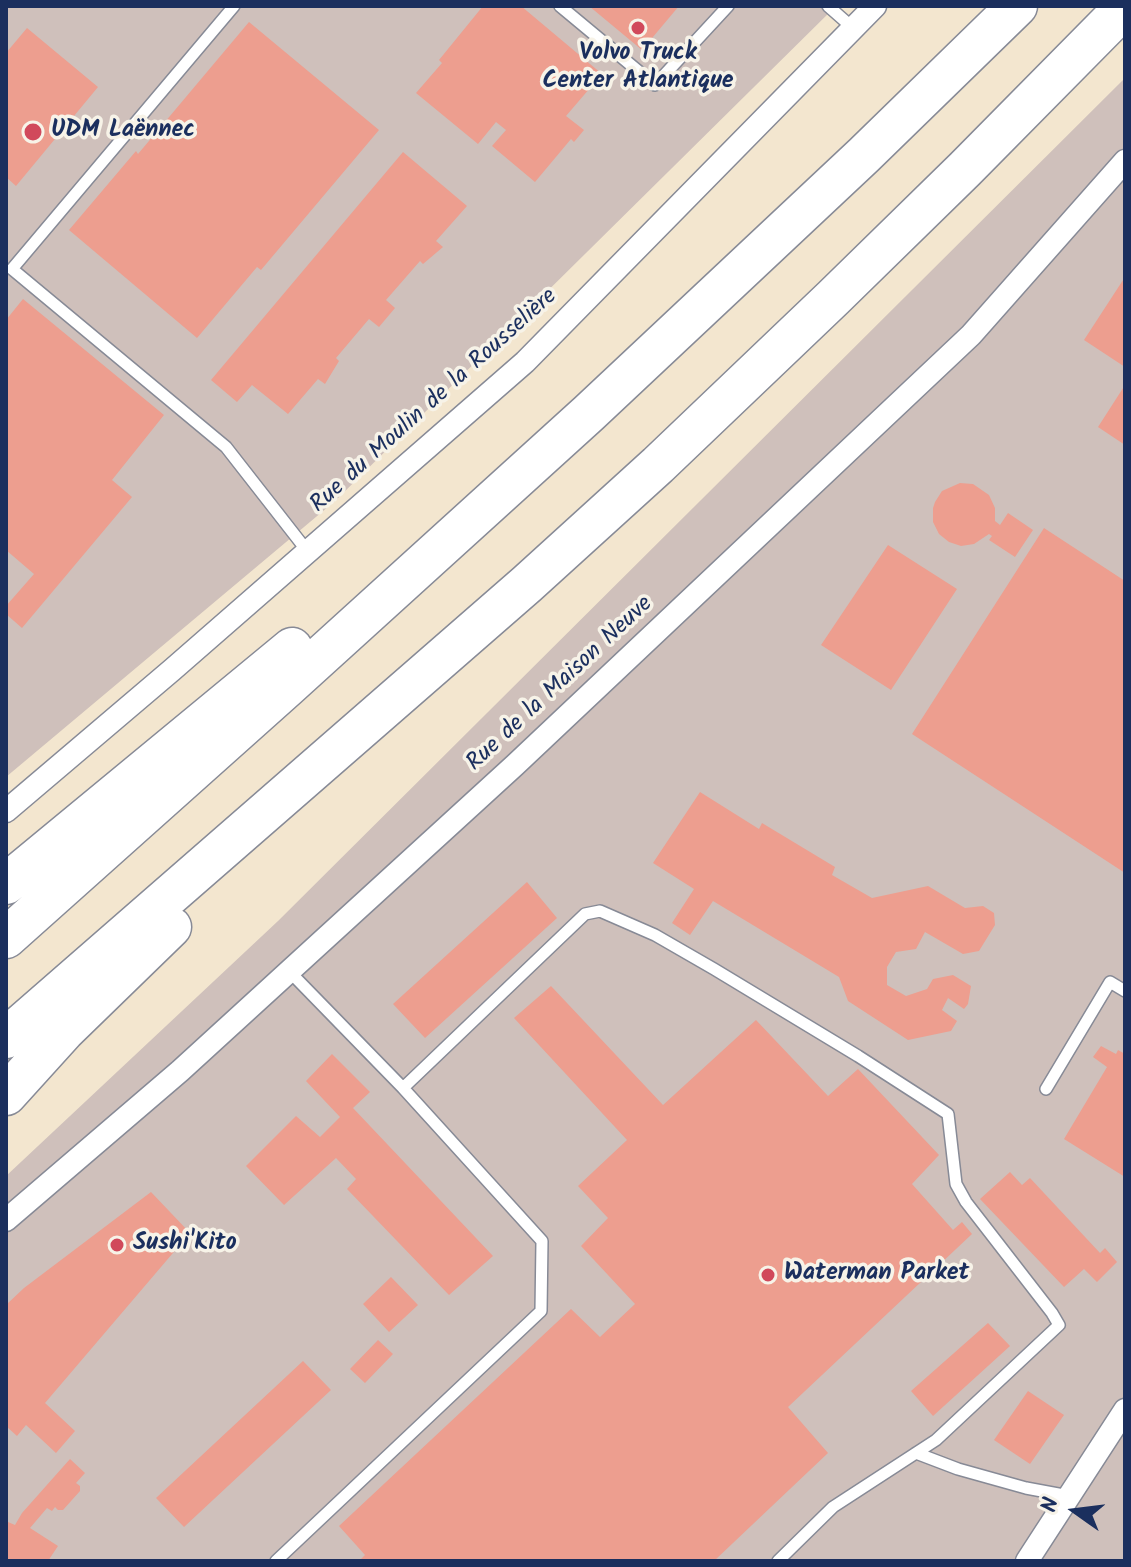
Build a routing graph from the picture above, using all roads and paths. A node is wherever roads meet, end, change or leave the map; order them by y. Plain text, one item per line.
1 (234, 6) edge
2 (560, 6) edge
3 (728, 6) edge
4 (828, 6) edge
5 (875, 6) edge
6 (1017, 6) edge
7 (1125, 7) edge
8 (853, 28) junction
9 (1125, 161) edge
10 (8, 270) edge
11 (308, 552) junction
12 (369, 614) junction
13 (6, 811) edge
14 (215, 855) junction
15 (6, 884) edge
16 (6, 938) edge
17 (289, 971) junction
18 (1125, 991) edge
19 (6, 1038) edge
20 (403, 1088) junction
21 (1046, 1089) dead end
22 (6, 1095) edge
23 (6, 1220) edge
24 (1125, 1410) edge
25 (916, 1453) junction
26 (1069, 1496) junction
27 (276, 1561) edge
28 (778, 1561) edge
29 (1027, 1561) edge

1 - 10 lane
2 - 3 lane
4 - 8 lane
5 - 8 street, Rue du Moulin de la Rousselière
6 - 12 highway
7 - 14 highway
8 - 11 street, Rue du Moulin de la Rousselière
9 - 17 street, Rue de la Maison Neuve
10 - 11 lane
11 - 13 street, Rue du Moulin de la Rousselière
12 - 15 highway
12 - 16 highway
14 - 19 highway
14 - 22 highway
17 - 20 lane
17 - 23 street, Rue de la Maison Neuve
18 - 21 lane
20 - 25 lane
20 - 27 lane
24 - 26 street
25 - 26 lane
25 - 28 lane
26 - 29 street

